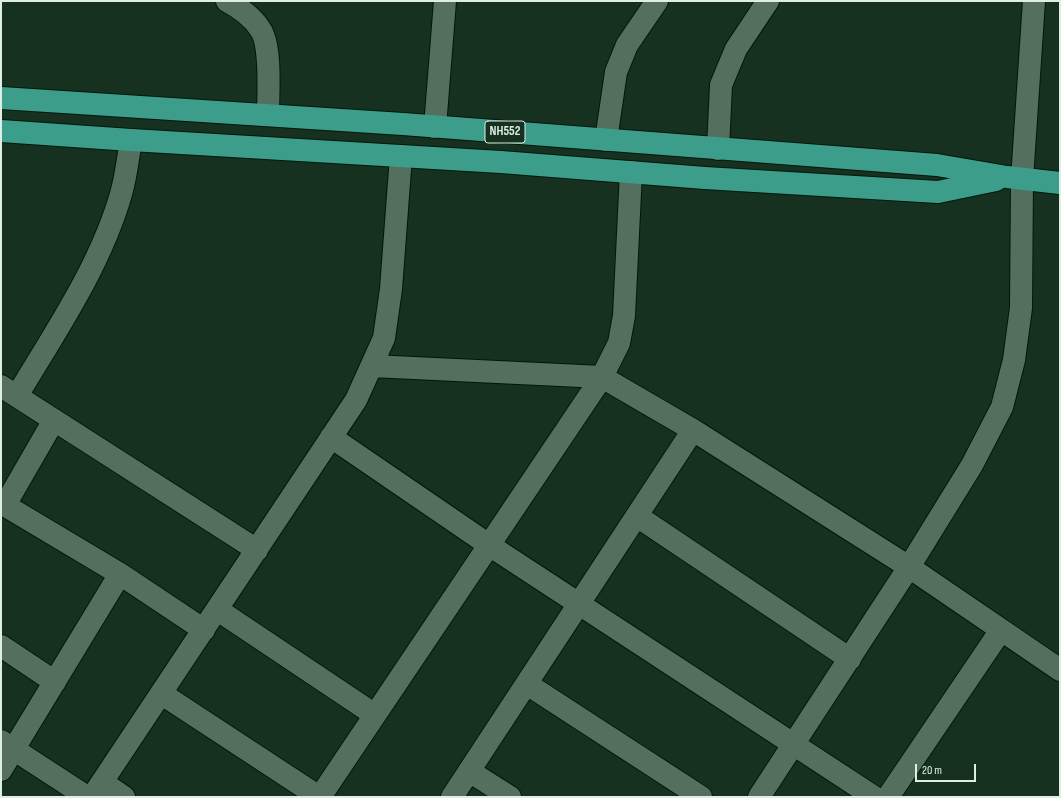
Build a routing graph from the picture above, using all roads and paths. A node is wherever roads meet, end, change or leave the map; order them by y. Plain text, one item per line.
1 (227, 1) edge
2 (445, 1) edge
3 (657, 1) edge
4 (768, 1) edge
5 (1034, 1) edge
6 (1, 98) edge
7 (268, 115) junction
8 (435, 127) junction
9 (1, 131) edge
10 (131, 140) junction
11 (606, 140) junction
12 (718, 149) junction
13 (401, 156) junction
14 (631, 172) junction
15 (1014, 178) junction
16 (1060, 183) edge
17 (372, 366) junction
18 (602, 377) junction
19 (9, 391) edge
20 (54, 420) junction
21 (693, 430) junction
22 (331, 437) junction
23 (3, 504) edge
24 (637, 516) junction
25 (489, 545) junction
26 (257, 550) junction
27 (909, 567) junction
28 (120, 574) junction
29 (580, 603) junction
30 (218, 610) junction
31 (204, 630) junction
32 (1001, 630) junction
33 (1, 646) edge
34 (850, 659) junction
35 (1060, 670) edge
36 (55, 682) junction
37 (526, 684) junction
38 (162, 694) junction
39 (375, 715) junction
40 (794, 744) junction
41 (8, 745) edge
42 (1, 770) edge
43 (469, 771) junction
44 (94, 792) edge
45 (124, 797) edge
46 (319, 797) edge
47 (452, 797) edge
48 (510, 797) edge
49 (701, 797) edge
50 (760, 797) edge
51 (874, 797) edge
52 (888, 797) edge

1 - 7 street
2 - 8 street
3 - 11 street
4 - 12 street
5 - 15 street
6 - 7 highway, NH552
7 - 8 highway, NH552
8 - 11 highway, NH552
9 - 10 highway, NH552
10 - 13 highway, NH552
10 - 19 street
11 - 12 highway, NH552
12 - 15 highway, NH552
13 - 14 highway, NH552
13 - 17 street
14 - 15 highway, NH552
14 - 18 street
15 - 16 highway, NH552
15 - 27 street
17 - 18 street
17 - 22 street
18 - 21 street
18 - 25 street
19 - 20 street
20 - 23 street
20 - 26 street
21 - 24 street
21 - 27 street
22 - 25 street
22 - 26 street
23 - 28 street
24 - 29 street
24 - 34 street
25 - 29 street
25 - 39 street
26 - 30 street
27 - 32 street
27 - 34 street
28 - 31 street
28 - 36 street
29 - 37 street
29 - 40 street
30 - 31 street
30 - 39 street
31 - 38 street
32 - 35 street
32 - 52 street
33 - 36 street
34 - 40 street
36 - 41 street
37 - 43 street
37 - 49 street
38 - 44 street
38 - 46 street
39 - 46 street
40 - 50 street
40 - 51 street
41 - 42 street
41 - 44 street
43 - 47 street
43 - 48 street
44 - 45 street

